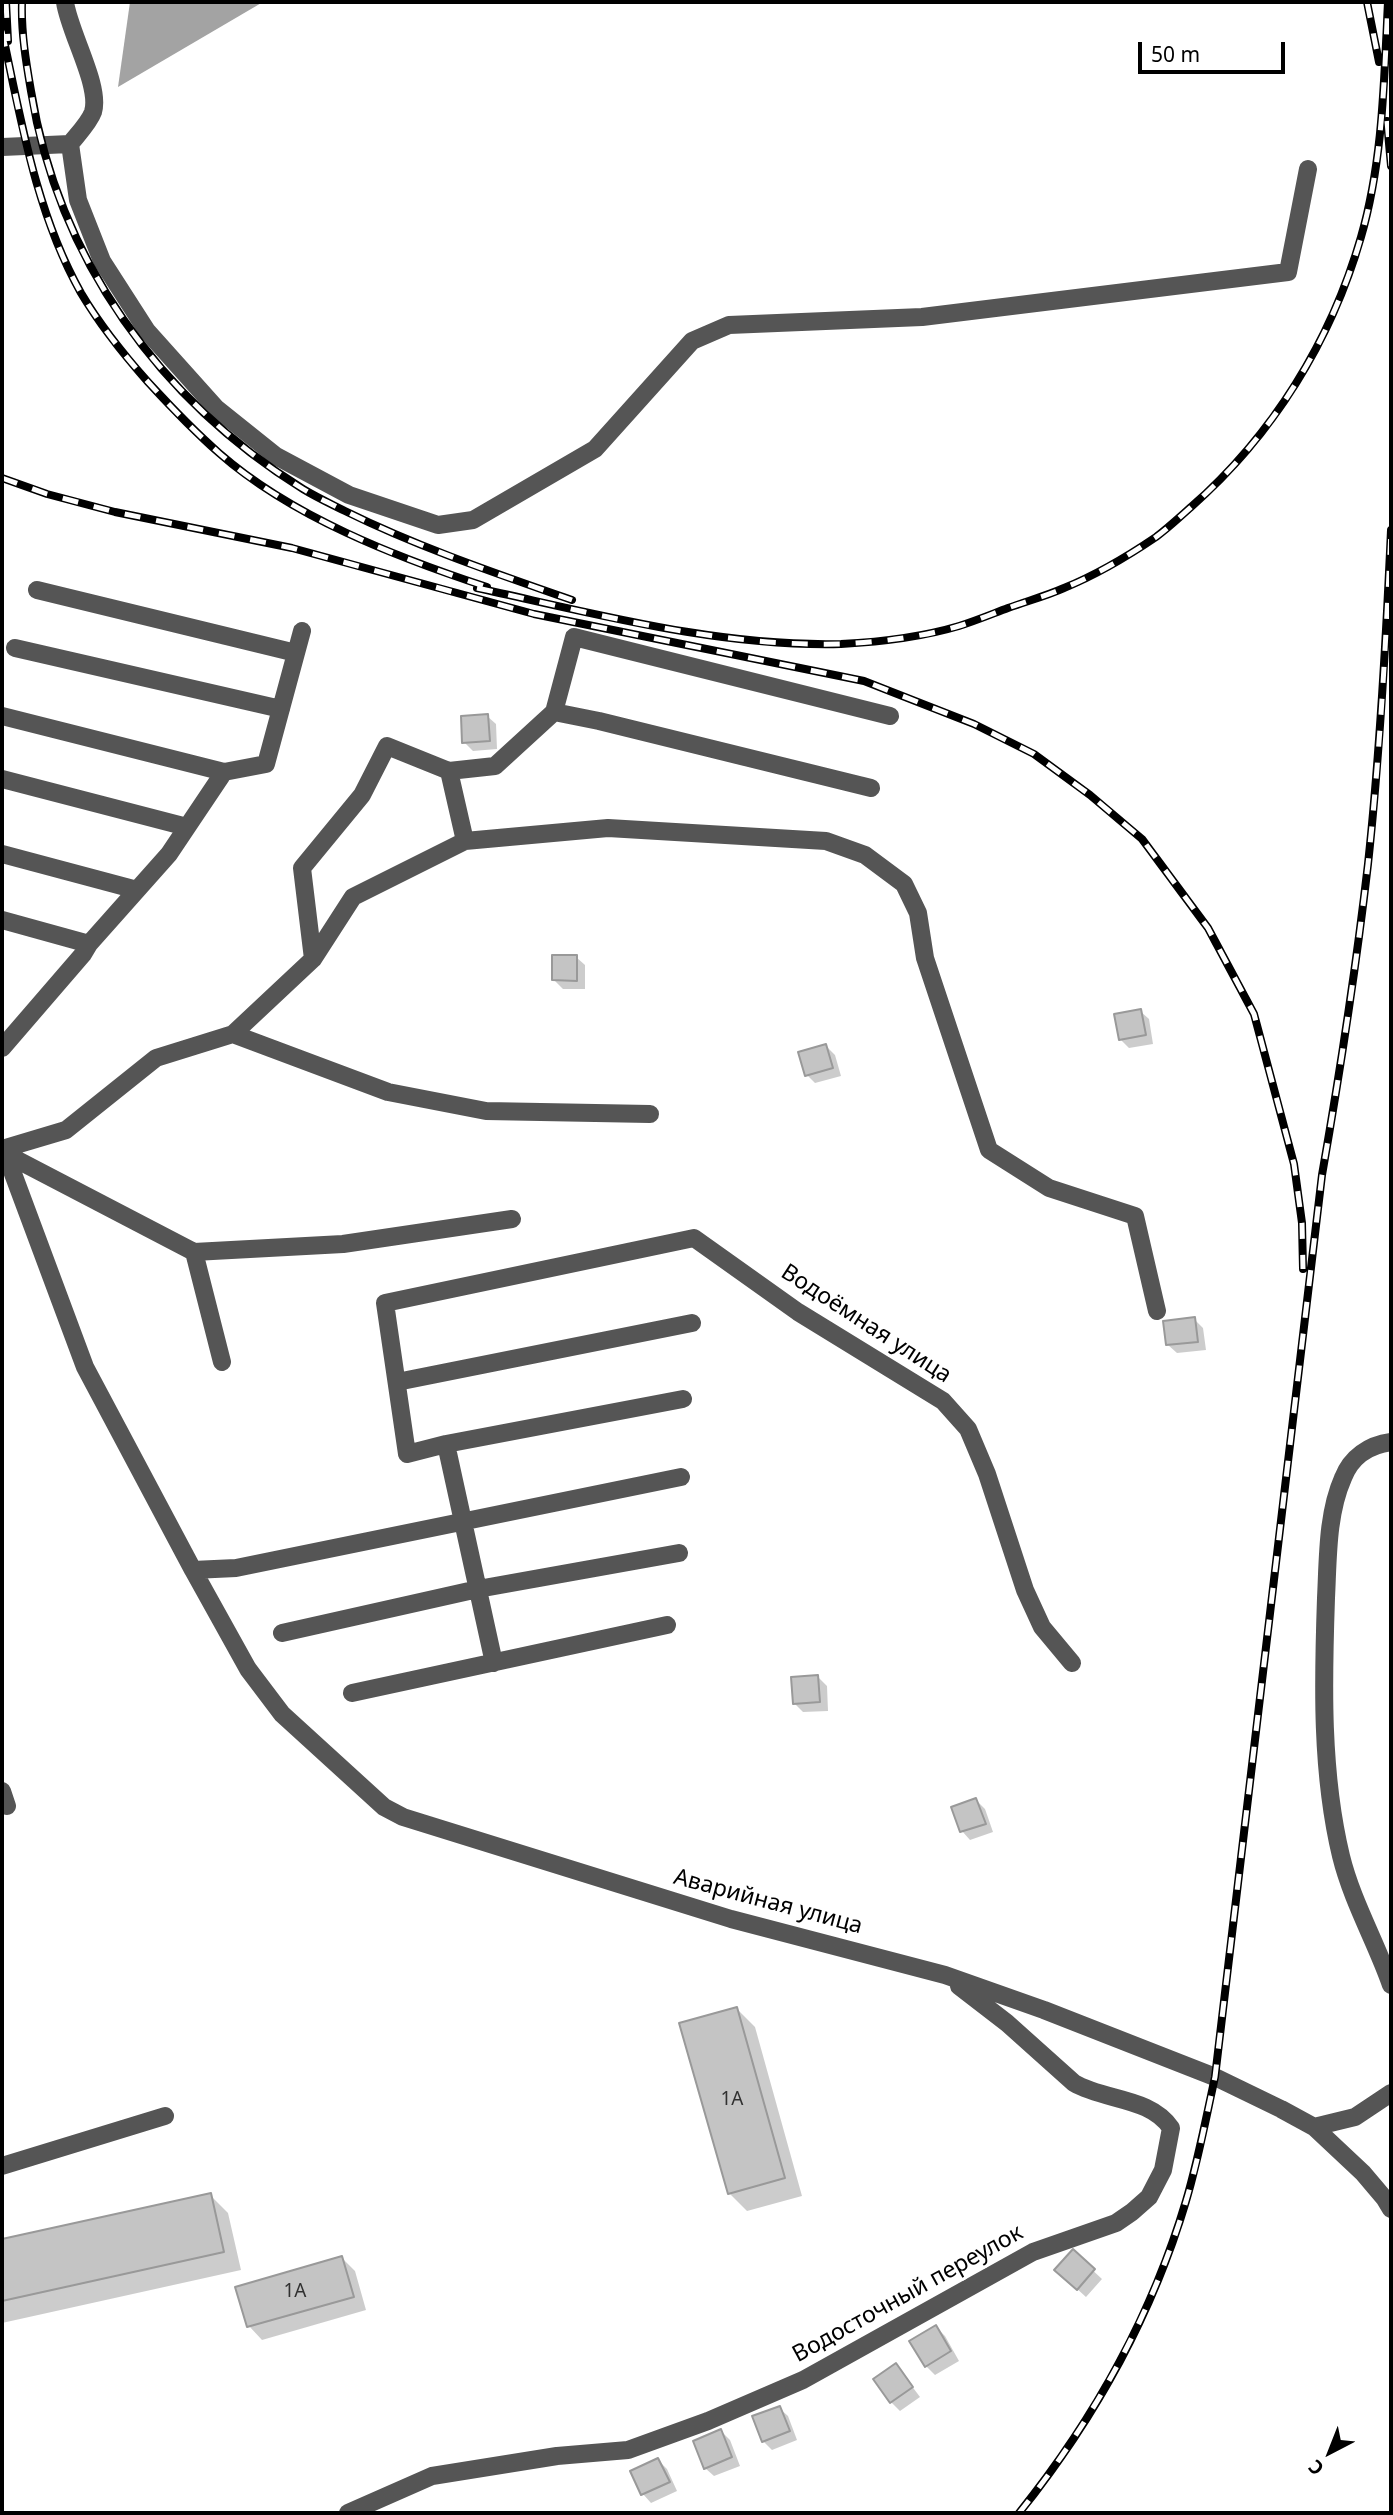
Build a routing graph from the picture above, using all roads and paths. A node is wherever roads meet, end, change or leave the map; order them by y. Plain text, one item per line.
1 (65, 2) edge
2 (70, 144) junction
3 (2, 147) edge
4 (1308, 169) dead end
5 (37, 590) dead end
6 (302, 631) dead end
7 (15, 648) dead end
8 (296, 653) junction
9 (281, 709) junction
10 (554, 712) junction
11 (2, 716) edge
12 (890, 716) dead end
13 (449, 771) junction
14 (224, 772) junction
15 (2, 779) edge
16 (871, 788) dead end
17 (187, 827) junction
18 (465, 841) junction
19 (2, 854) edge
20 (137, 890) junction
21 (2, 920) edge
22 (89, 944) junction
23 (313, 959) junction
24 (233, 1034) junction
25 (2, 1048) edge
26 (650, 1114) dead end
27 (2, 1152) edge
28 (512, 1219) dead end
29 (194, 1252) junction
30 (1157, 1311) dead end
31 (692, 1323) dead end
32 (222, 1362) dead end
33 (397, 1382) junction
34 (683, 1399) dead end
35 (1391, 1443) edge
36 (446, 1444) junction
37 (681, 1477) dead end
38 (463, 1522) junction
39 (679, 1553) dead end
40 (193, 1570) junction
41 (478, 1589) junction
42 (667, 1625) dead end
43 (282, 1633) dead end
44 (494, 1663) junction
45 (1072, 1663) dead end
46 (352, 1693) dead end
47 (1391, 1942) edge
48 (945, 1975) junction
49 (1389, 1977) edge
50 (1391, 2093) edge
51 (165, 2116) dead end
52 (1314, 2127) junction
53 (2, 2166) edge
54 (1391, 2209) edge
55 (348, 2513) edge

1 - 2 street
2 - 3 street
2 - 4 street
5 - 8 street
6 - 8 street
7 - 9 street
8 - 9 street
9 - 14 street
10 - 12 street
10 - 13 street
10 - 16 street
11 - 14 street
13 - 18 street
13 - 23 street
14 - 17 street
15 - 17 street
17 - 20 street
18 - 23 street
18 - 30 street
19 - 20 street
20 - 22 street
21 - 22 street
22 - 25 street
23 - 24 street
24 - 26 street
24 - 27 street
27 - 29 street
27 - 40 street, Аварийная улица
28 - 29 street
29 - 32 street
31 - 33 street
33 - 36 street
33 - 45 street, Водоёмная улица
34 - 36 street
35 - 49 street
36 - 38 street
37 - 38 street
38 - 40 street
38 - 41 street
39 - 41 street
40 - 48 street, Аварийная улица
41 - 43 street
41 - 44 street
42 - 44 street
44 - 46 street
47 - 49 street
48 - 52 street, Аварийная улица
48 - 55 street, Водосточный переулок
50 - 52 street
51 - 53 street
52 - 54 street, Аварийная улица

